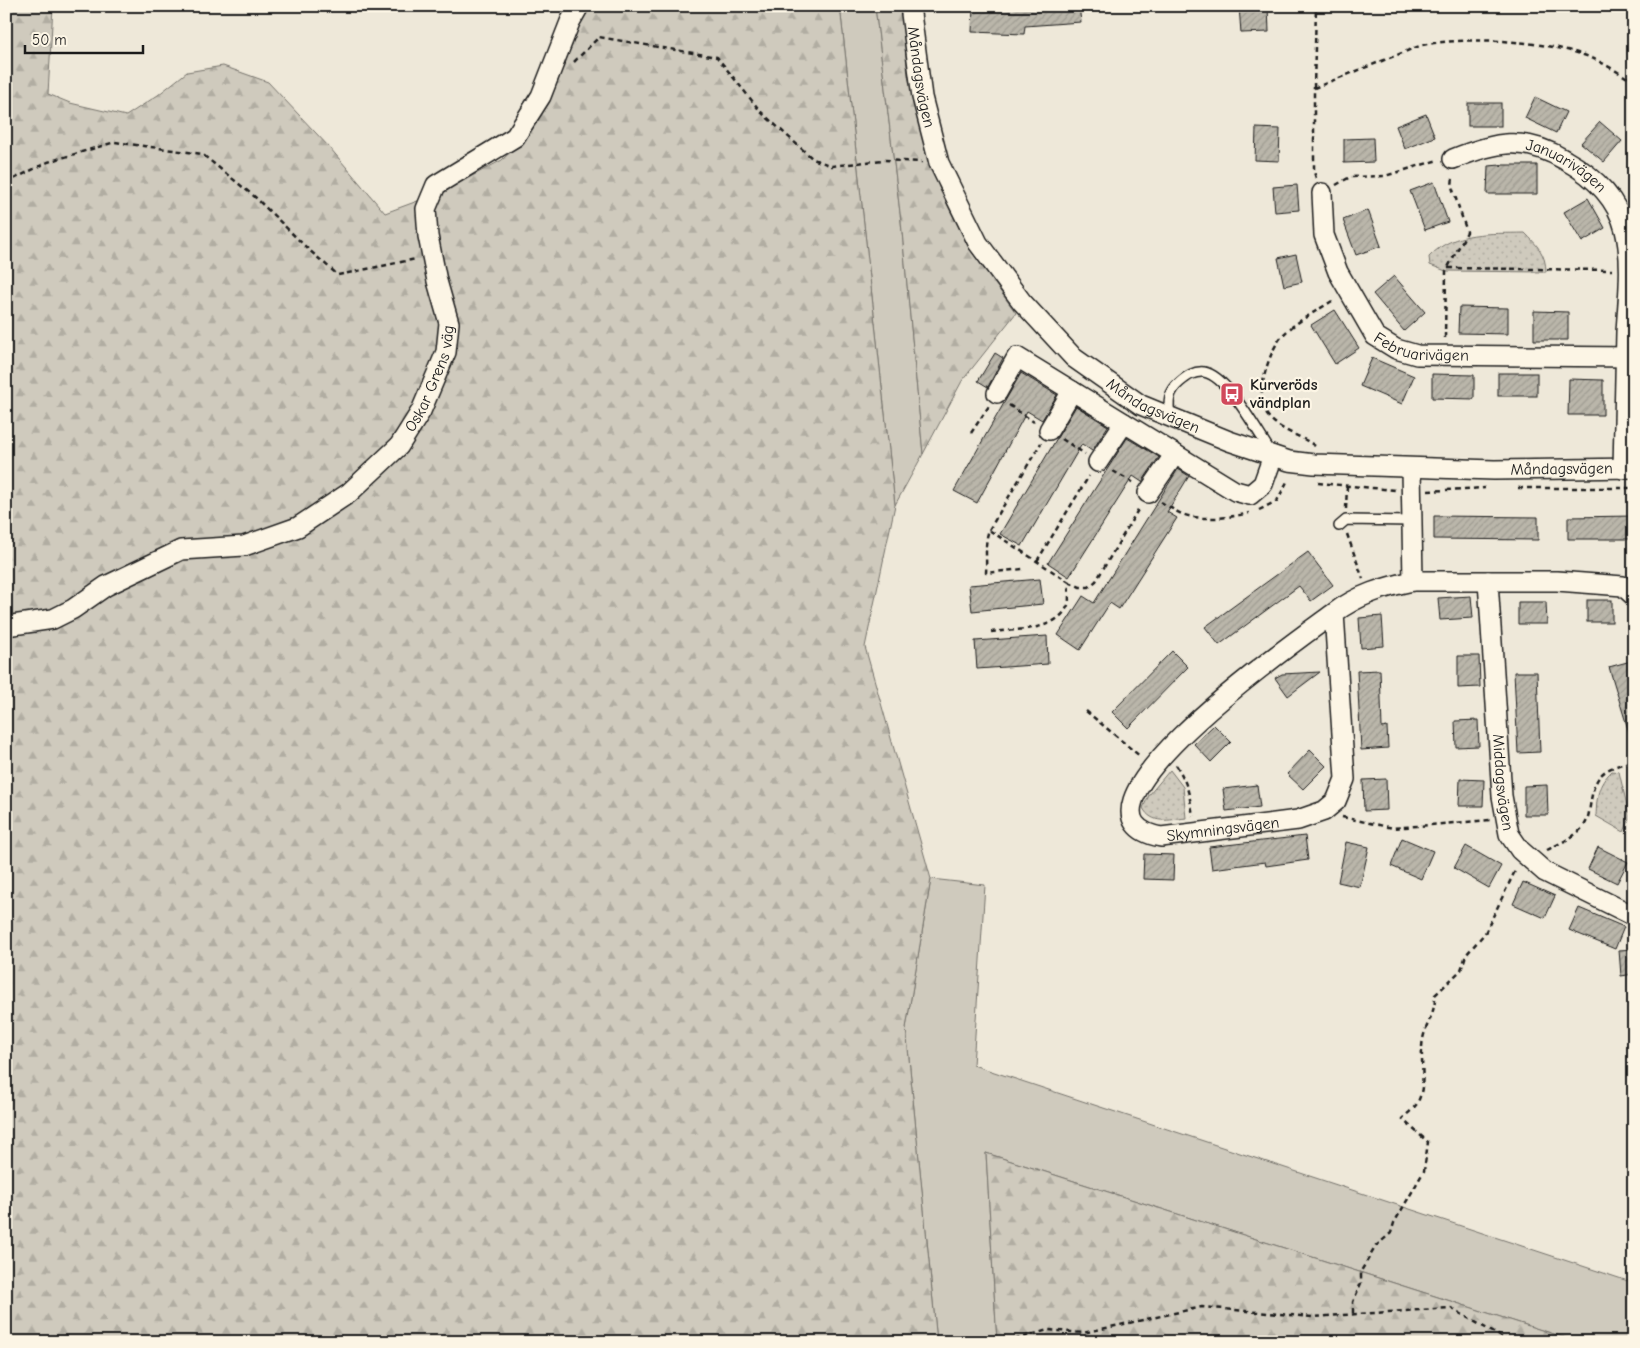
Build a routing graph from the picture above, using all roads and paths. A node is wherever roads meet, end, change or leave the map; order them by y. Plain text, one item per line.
1 (579, 6) edge
2 (910, 6) edge
3 (1316, 6) edge
4 (573, 63) dead end
5 (1634, 82) edge
6 (1314, 88) junction
7 (1453, 159) junction
8 (939, 163) junction
9 (6, 183) edge
10 (1322, 193) junction
11 (432, 255) junction
12 (1448, 268) junction
13 (1629, 271) junction
14 (1348, 290) junction
15 (1445, 355) junction
16 (1630, 357) edge
17 (1072, 391) junction
18 (997, 393) dead end
19 (1170, 417) junction
20 (1124, 423) junction
21 (1049, 430) joint
22 (1175, 454) junction
23 (1274, 456) junction
24 (1098, 462) joint
25 (1314, 464) junction
26 (1411, 468) junction
27 (1628, 469) edge
28 (1347, 486) dead end
29 (1148, 493) joint
30 (1411, 520) junction
31 (1342, 523) junction
32 (989, 530) junction
33 (1037, 561) junction
34 (1023, 570) dead end
35 (1413, 581) junction
36 (1488, 581) junction
37 (1068, 582) junction
38 (1368, 594) junction
39 (1634, 596) edge
40 (1334, 613) junction
41 (6, 626) edge
42 (991, 632) dead end
43 (1086, 711) dead end
44 (1166, 752) junction
45 (1634, 761) edge
46 (1154, 767) junction
47 (1330, 806) junction
48 (1506, 818) junction
49 (1194, 832) junction
50 (1528, 857) junction
51 (1634, 916) edge
52 (1353, 1313) junction
53 (1006, 1342) edge
54 (1510, 1342) edge

1 - 11 street, Oskar Grens väg
2 - 8 street, Måndagsvägen
3 - 6 path
4 - 8 path
5 - 6 path
6 - 10 path
7 - 10 path
7 - 12 path
7 - 13 street, Januarivägen
8 - 19 street, Måndagsvägen
9 - 11 path
10 - 14 street, Februarivägen
11 - 41 street, Oskar Grens väg
12 - 13 path
12 - 15 path
13 - 16 street, Januarivägen
14 - 15 street, Februarivägen
14 - 25 path
15 - 16 street, Februarivägen
16 - 27 street, Januarivägen
17 - 18 street
17 - 20 street
17 - 21 street
19 - 23 street, Måndagsvägen
19 - 23 lane
20 - 22 street
20 - 24 street
21 - 32 path
22 - 23 street
22 - 29 street
23 - 25 street, Måndagsvägen
24 - 33 path
25 - 26 street, Måndagsvägen
26 - 27 street, Måndagsvägen
26 - 30 street
28 - 31 path
29 - 37 path
30 - 31 lane
30 - 35 street
31 - 38 path
32 - 33 path
32 - 34 path
33 - 37 path
35 - 36 street
35 - 38 street, Skymningsvägen
36 - 39 street
36 - 48 street, Middagsvägen
37 - 42 path
38 - 40 street, Skymningsvägen
40 - 44 street, Skymningsvägen
40 - 47 street
43 - 46 path
44 - 46 street, Skymningsvägen
44 - 49 path
45 - 50 path
46 - 49 street, Skymningsvägen
47 - 48 path
47 - 49 street, Skymningsvägen
48 - 50 street, Middagsvägen
50 - 51 street, Middagsvägen
50 - 52 path
52 - 53 path
52 - 54 path

